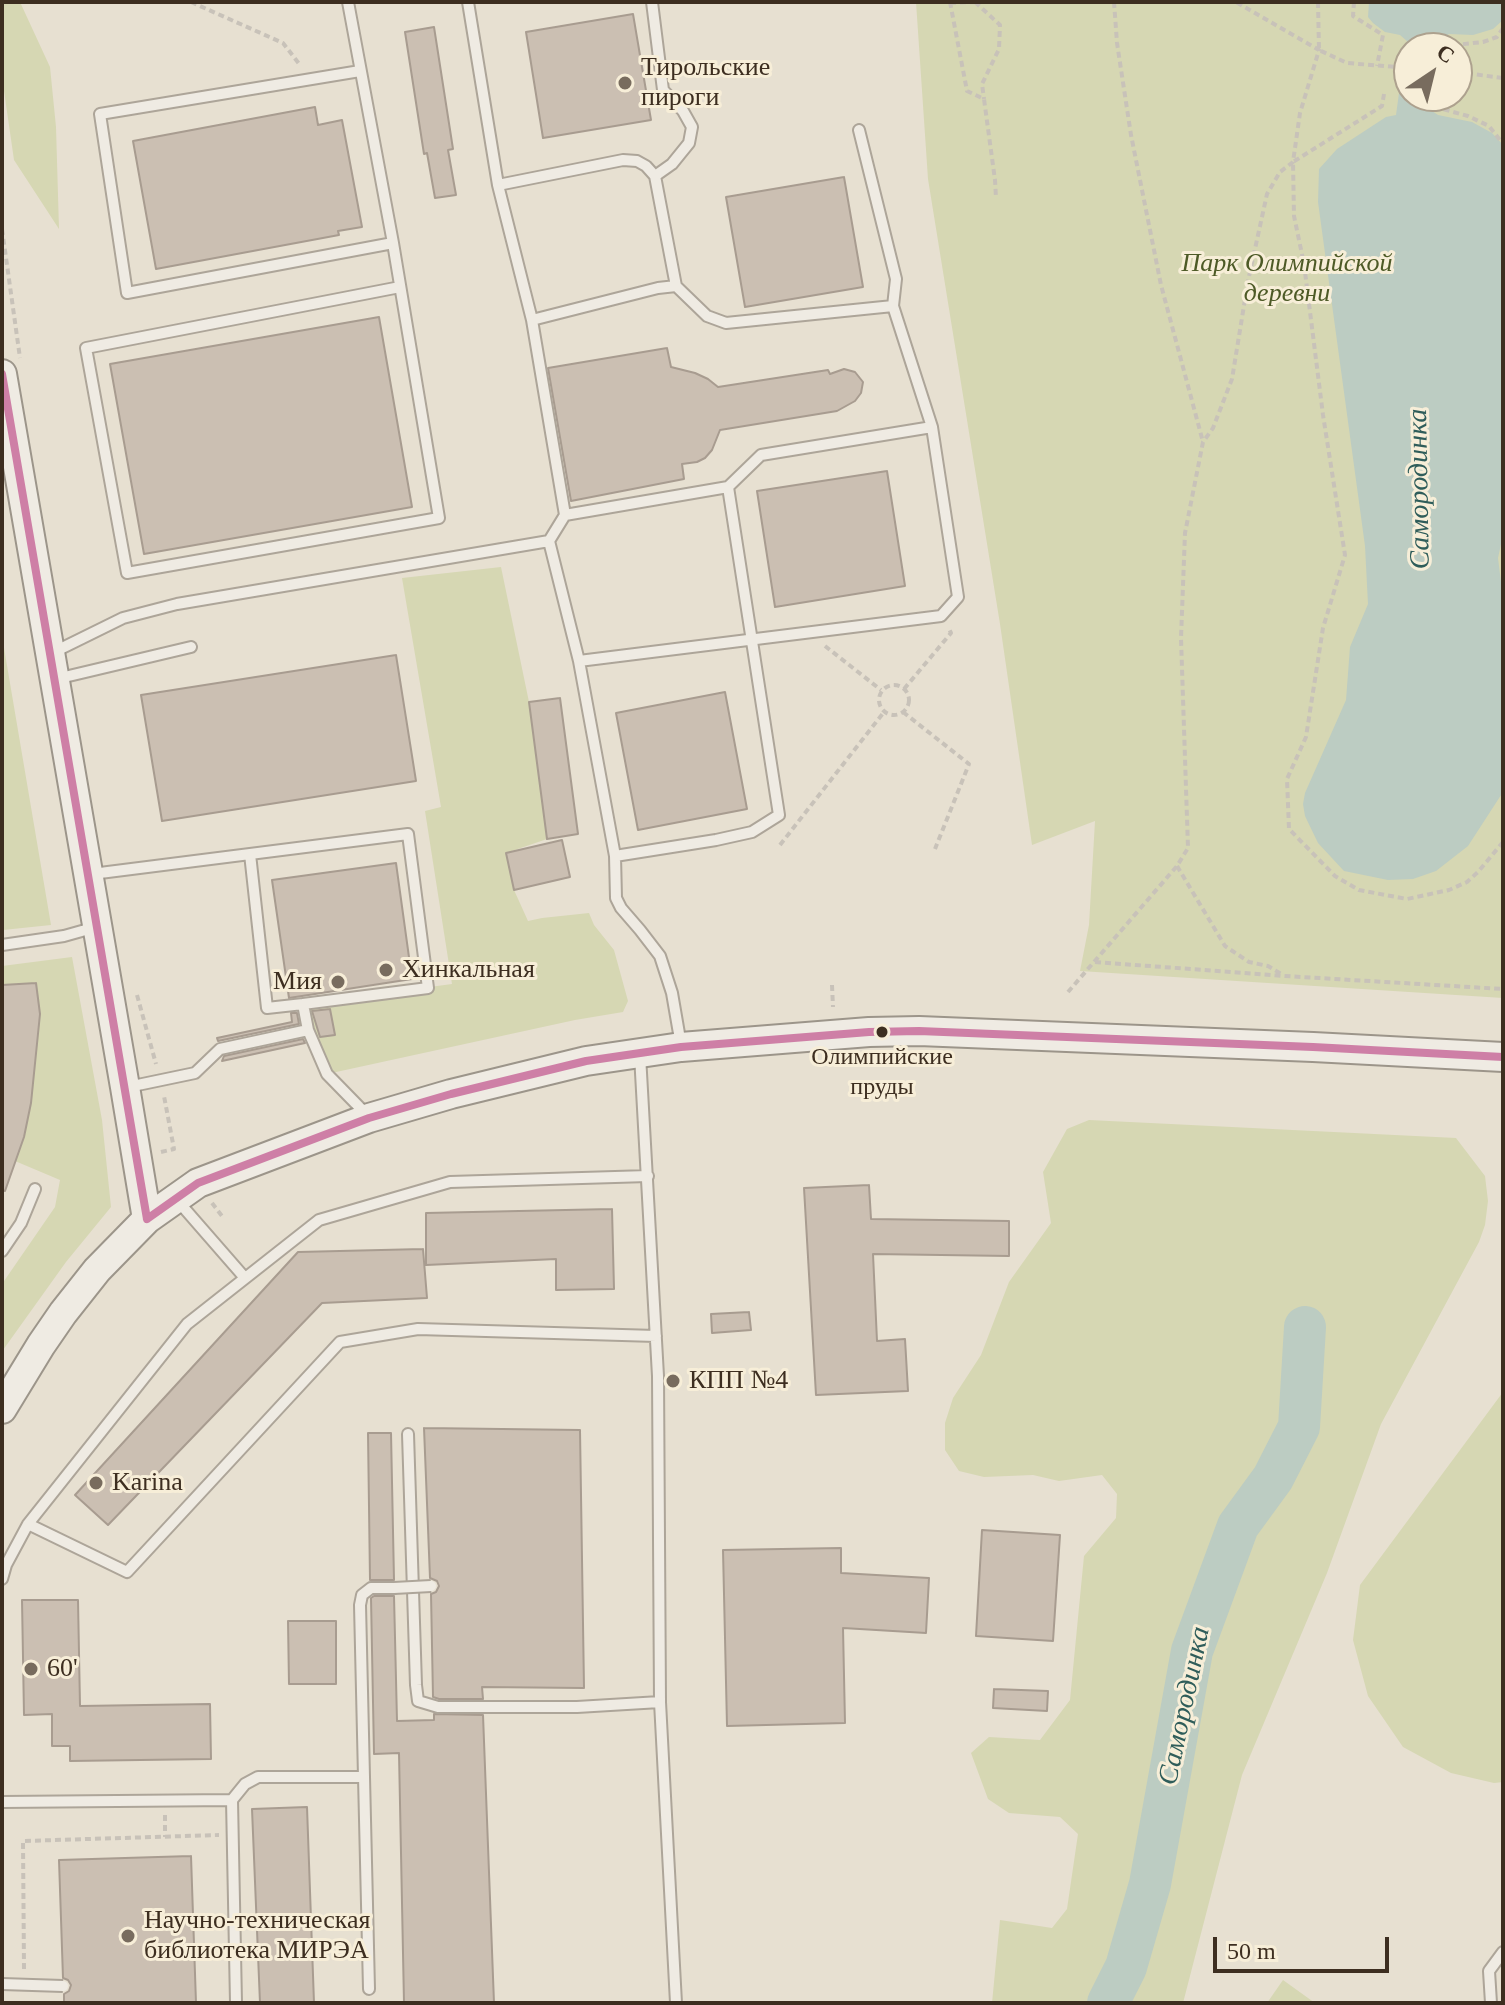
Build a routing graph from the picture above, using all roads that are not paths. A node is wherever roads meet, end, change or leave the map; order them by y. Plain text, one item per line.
1 (348, 2) edge
2 (468, 2) edge
3 (652, 2) edge
4 (360, 71) junction
5 (859, 130) dead end
6 (655, 176) junction
7 (498, 185) junction
8 (393, 243) junction
9 (676, 286) junction
10 (400, 287) junction
11 (893, 306) junction
12 (532, 320) junction
13 (2, 374) edge
14 (932, 427) junction
15 (728, 487) junction
16 (565, 515) junction
17 (549, 541) junction
18 (750, 639) junction
19 (191, 647) dead end
20 (579, 661) junction
21 (52, 667) junction
22 (250, 854) junction
23 (615, 856) junction
24 (88, 875) junction
25 (98, 927) junction
26 (2, 945) edge
27 (303, 1004) junction
28 (308, 1030) junction
29 (681, 1047) junction
30 (640, 1053) junction
31 (1503, 1057) edge
32 (125, 1087) junction
33 (369, 1118) junction
34 (648, 1176) junction
35 (35, 1189) dead end
36 (176, 1198) junction
37 (147, 1219) junction
38 (2, 1251) edge
39 (245, 1278) junction
40 (656, 1336) junction
41 (2, 1409) edge
42 (408, 1434) dead end
43 (28, 1524) junction
44 (2, 1579) edge
45 (431, 1586) dead end
46 (660, 1702) junction
47 (364, 1777) junction
48 (232, 1800) junction
49 (2, 1802) edge
50 (1503, 1952) edge
51 (1489, 1971) junction
52 (1503, 1975) edge
53 (2, 1984) edge
54 (63, 1986) dead end
55 (369, 1989) dead end
56 (236, 2003) edge
57 (676, 2003) edge
58 (1491, 2003) edge

1 - 4 lane
2 - 7 lane
3 - 6 lane
4 - 8 lane
4 - 8 lane
5 - 11 lane
6 - 7 lane
6 - 9 lane
7 - 12 lane
8 - 10 lane
9 - 11 lane
9 - 12 lane
10 - 10 lane
11 - 14 lane
12 - 16 lane
13 - 21 street
14 - 15 lane
14 - 18 lane
15 - 16 lane
15 - 18 lane
16 - 17 lane
17 - 20 lane
17 - 21 lane
18 - 20 lane
18 - 23 lane
19 - 21 lane
20 - 23 lane
21 - 24 street
22 - 24 lane
22 - 27 lane
22 - 27 lane
23 - 29 lane
24 - 25 street
25 - 26 lane
25 - 32 street
27 - 28 lane
28 - 32 lane
28 - 33 lane
29 - 30 street
29 - 31 street
30 - 33 street
30 - 34 lane
32 - 37 street
33 - 36 street
34 - 39 lane
34 - 40 lane
35 - 38 lane
36 - 37 street
36 - 39 lane
37 - 41 street
39 - 43 lane
40 - 43 lane
40 - 46 lane
42 - 46 lane
43 - 44 lane
45 - 47 lane, bridge
46 - 57 lane
47 - 48 lane
47 - 55 lane
48 - 49 lane
48 - 56 lane
50 - 51 lane
51 - 52 lane
51 - 58 lane
53 - 54 lane, bridge

